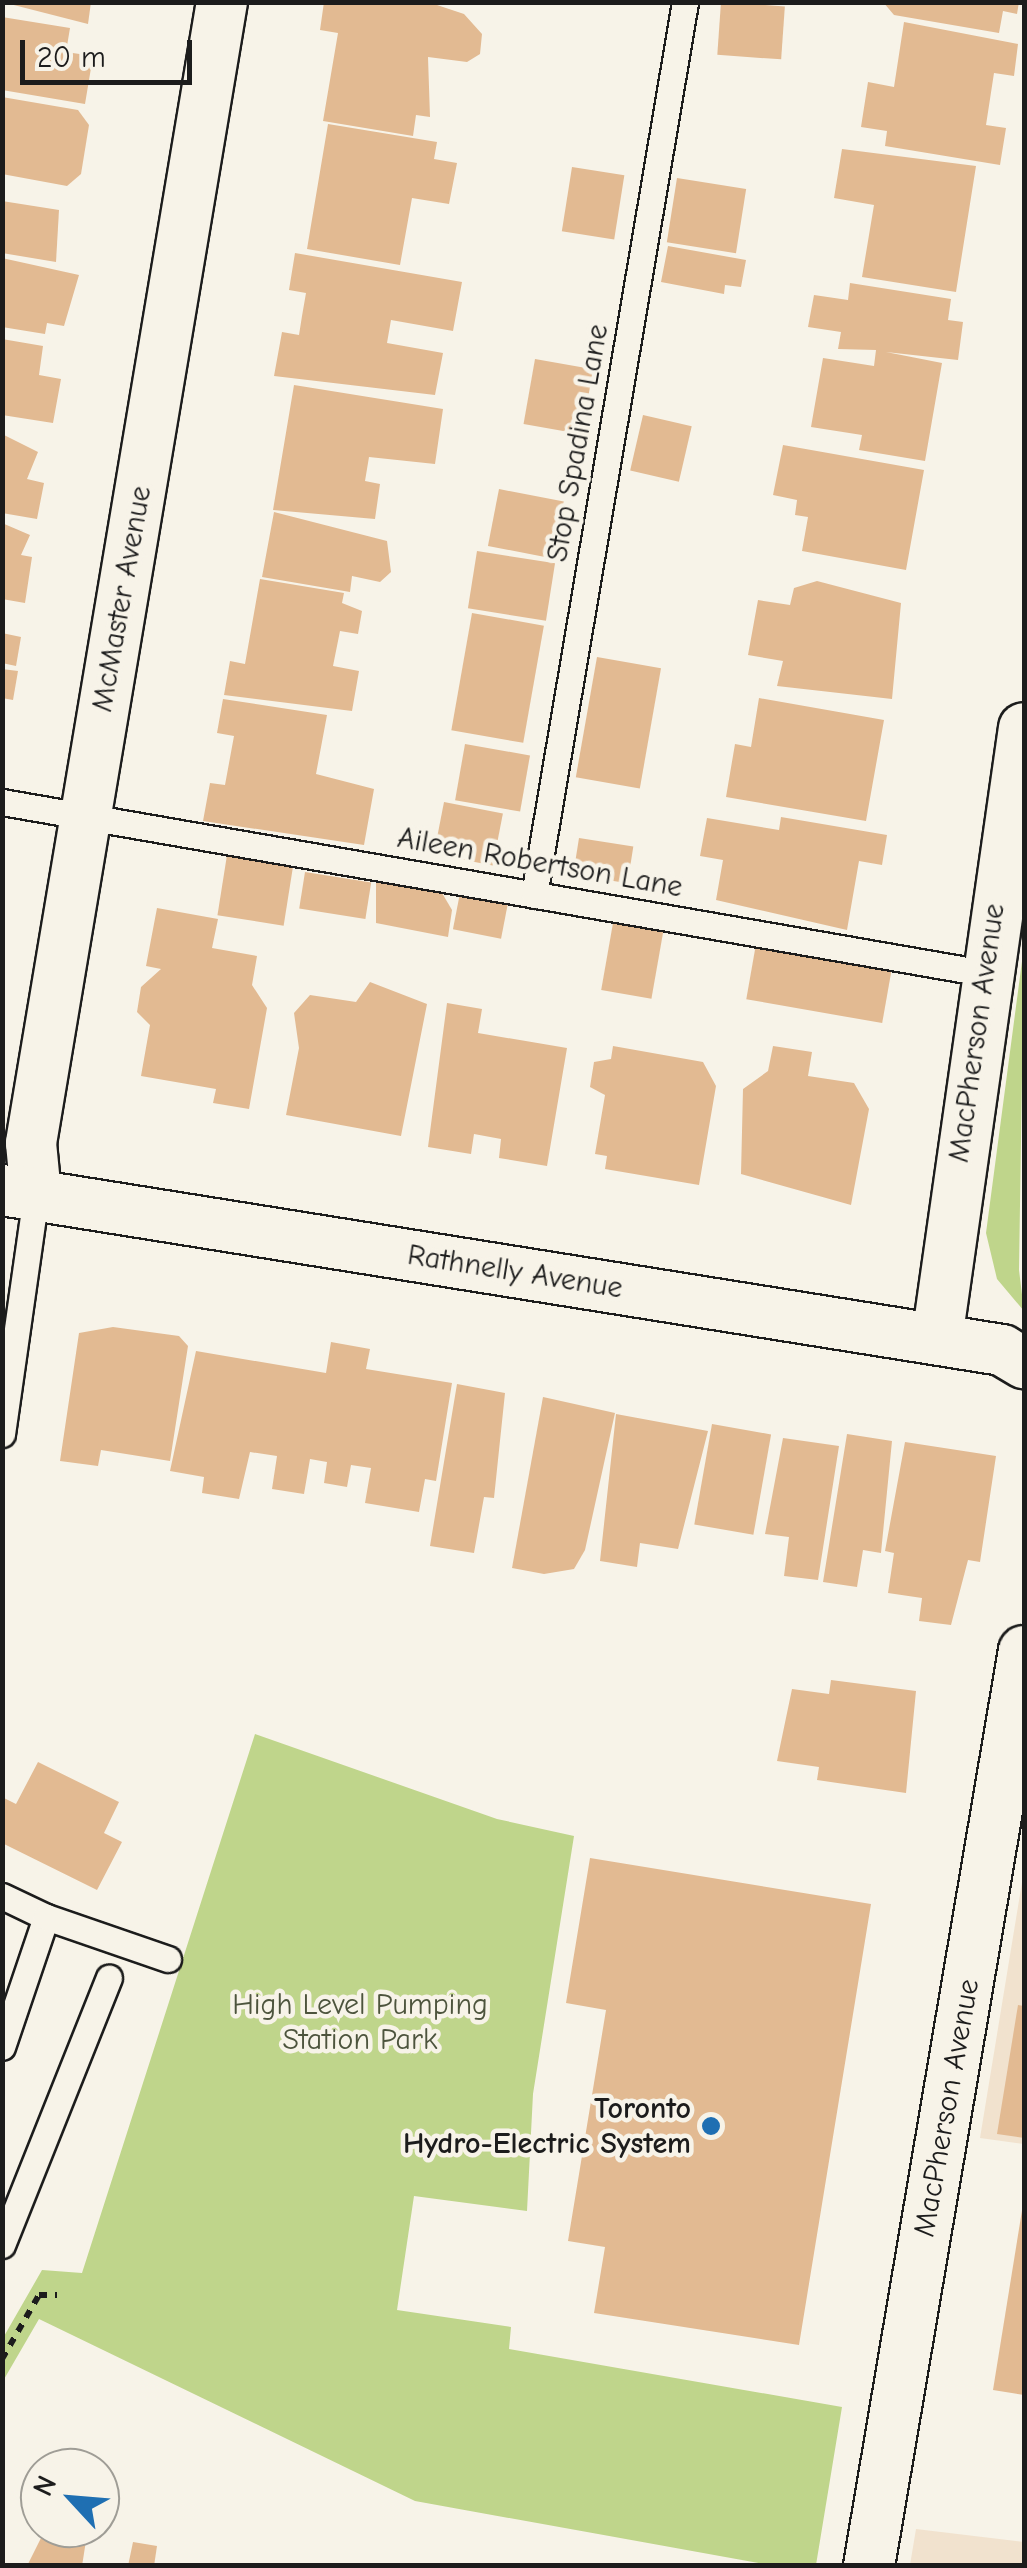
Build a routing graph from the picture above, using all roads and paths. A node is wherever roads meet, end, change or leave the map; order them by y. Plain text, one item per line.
1 (222, 2) edge
2 (685, 2) edge
3 (1024, 728) edge
4 (2, 802) edge
5 (85, 816) junction
6 (534, 894) junction
7 (984, 973) junction
8 (20, 1193) edge
9 (937, 1339) junction
10 (1024, 1363) edge
11 (2, 1434) edge
12 (1024, 1651) edge
13 (2, 1896) edge
14 (46, 1917) junction
15 (168, 1959) dead end
16 (110, 1978) dead end
17 (2, 2047) edge
18 (2, 2246) edge
19 (57, 2295) dead end
20 (2, 2359) edge
21 (869, 2566) edge

1 - 5 street, McMaster Avenue
2 - 6 lane, Stop Spadina Lane
3 - 7 street, MacPherson Avenue
4 - 5 lane, Aileen Robertson Lane
5 - 6 lane, Aileen Robertson Lane
5 - 8 street, McMaster Avenue
6 - 7 lane, Aileen Robertson Lane
7 - 9 street, MacPherson Avenue
8 - 9 street, Rathnelly Avenue
8 - 11 lane
9 - 10 street, Rathnelly Avenue
12 - 21 street, MacPherson Avenue
13 - 14 lane
14 - 15 lane
14 - 17 lane
16 - 18 lane
19 - 20 path

